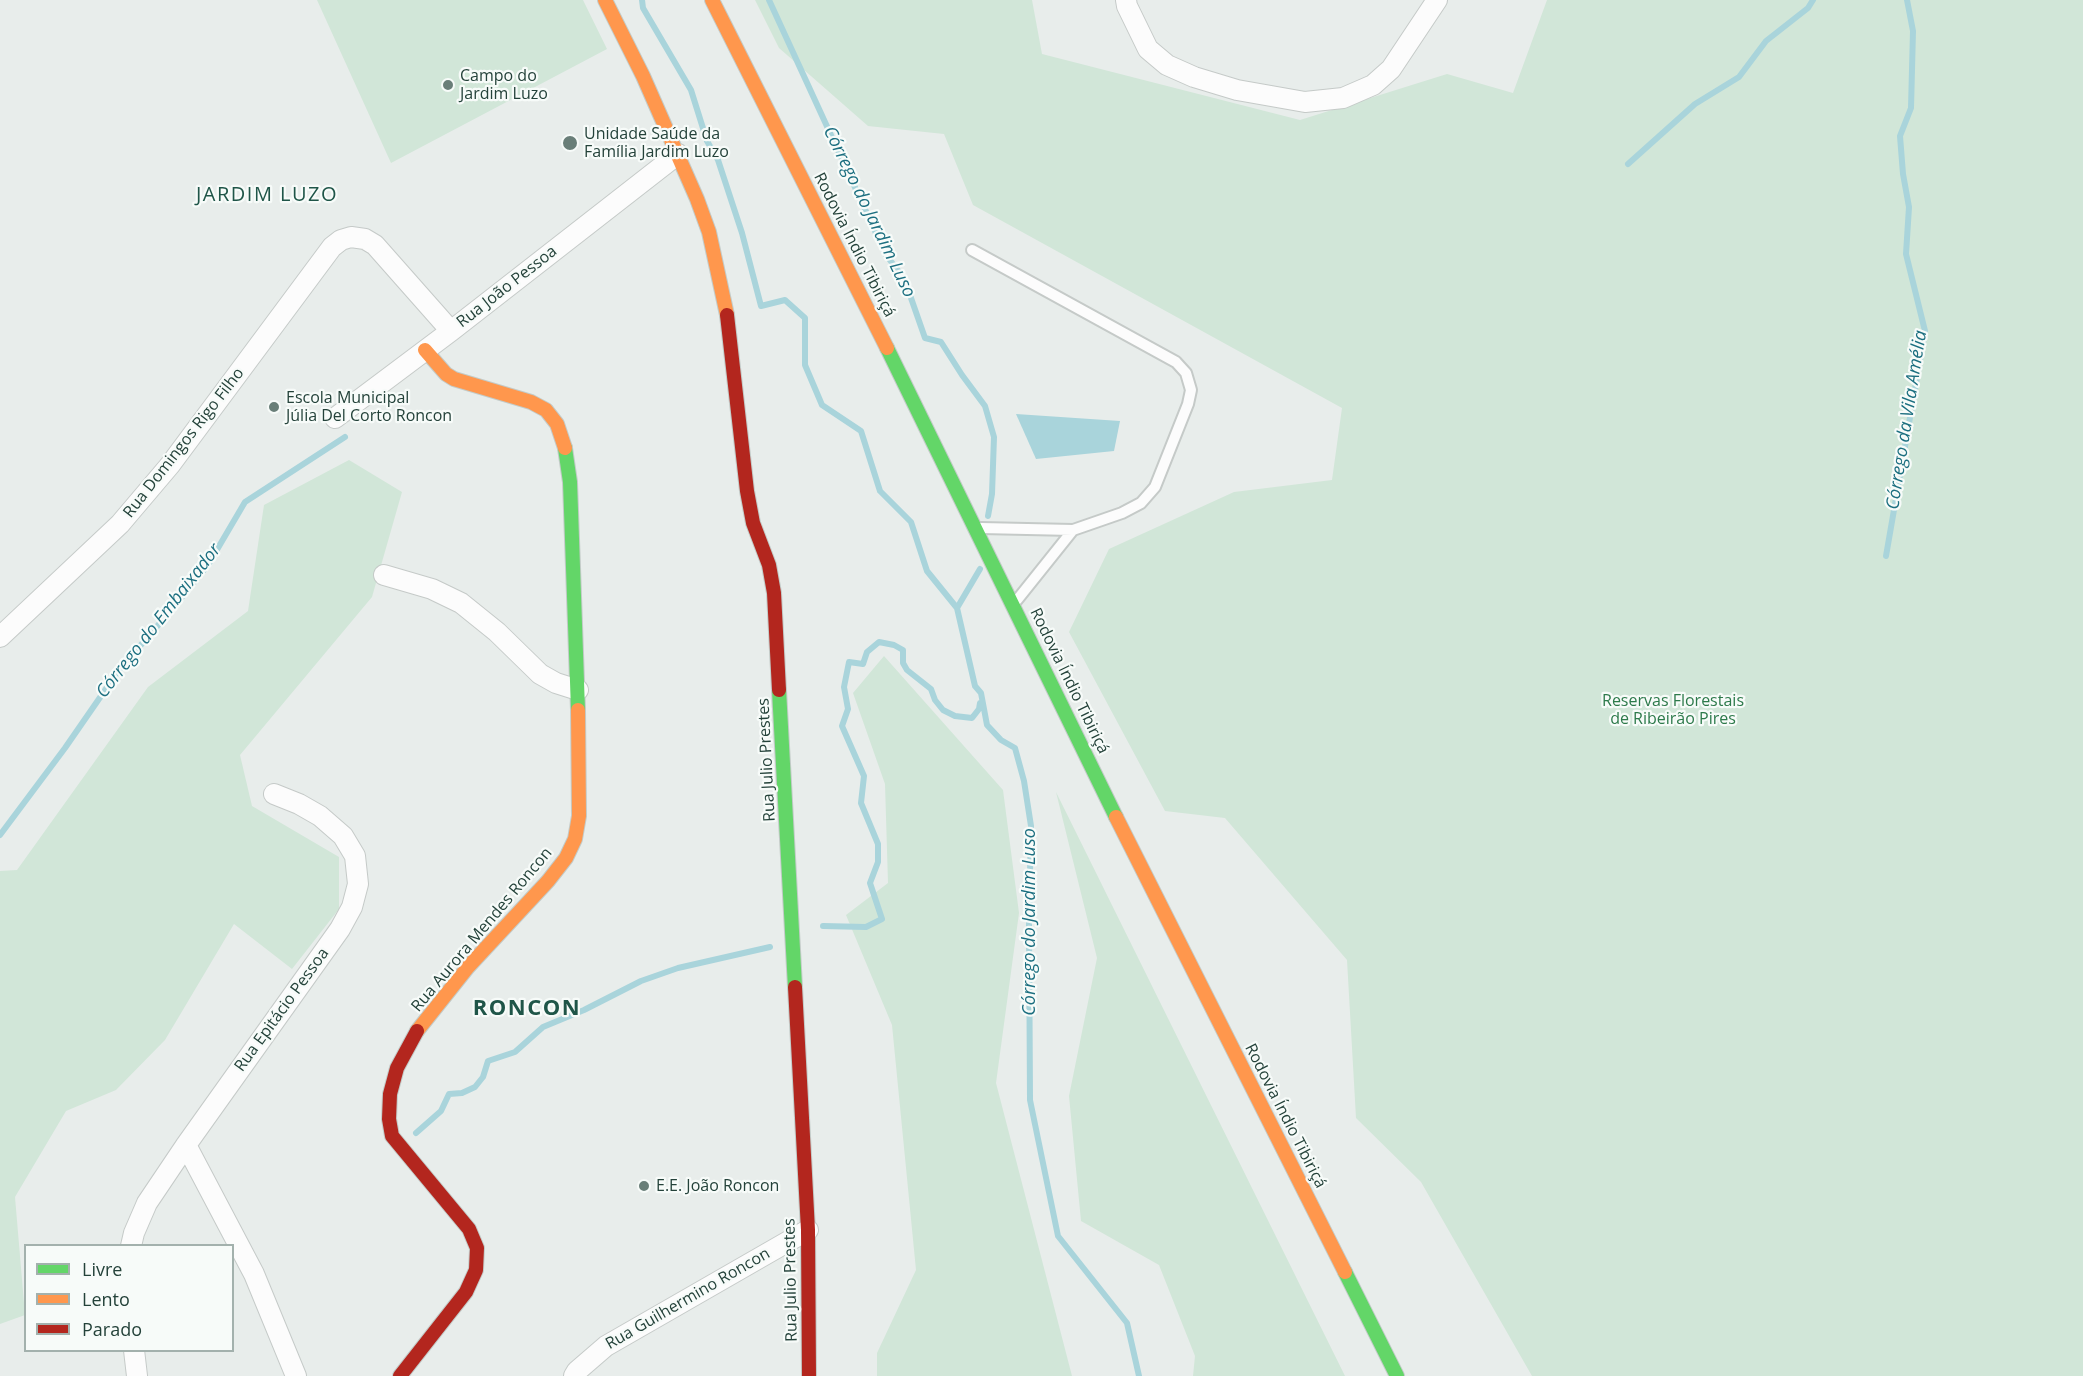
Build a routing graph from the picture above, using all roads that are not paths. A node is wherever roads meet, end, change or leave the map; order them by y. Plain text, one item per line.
1 (605, 0) edge
2 (712, 0) edge
3 (1126, 0) edge
4 (1437, 0) edge
5 (678, 154) junction
6 (972, 250) dead end
7 (451, 331) junction
8 (426, 350) junction
9 (335, 418) dead end
10 (976, 528) junction
11 (1073, 530) junction
12 (384, 575) dead end
13 (1013, 604) junction
14 (0, 637) edge
15 (578, 690) junction
16 (274, 794) dead end
17 (186, 1145) junction
18 (808, 1230) junction
19 (131, 1244) edge
20 (134, 1352) edge
21 (137, 1376) edge
22 (296, 1376) edge
23 (400, 1376) edge
24 (574, 1376) edge
25 (809, 1376) edge
26 (1397, 1376) edge

1 - 5 main road, Rua Julio Prestes
2 - 10 main road, Rodovia Índio Tibiriçá
3 - 4 street
5 - 7 street, Rua João Pessoa
5 - 18 main road, Rua Julio Prestes
6 - 11 lane
7 - 8 street, Rua João Pessoa
7 - 14 street, Rua Domingos Rigo Filho
8 - 9 street, Rua João Pessoa
8 - 15 main road, Rua Aurora Mendes Roncon
10 - 11 lane
10 - 13 main road, Rodovia Índio Tibiriçá
11 - 13 lane
12 - 15 street
13 - 26 main road, Rodovia Índio Tibiriçá
15 - 23 main road, Rua Aurora Mendes Roncon
16 - 17 street, Rua Epitácio Pessoa
17 - 19 street, Rua Epitácio Pessoa
17 - 22 street
18 - 24 street, Rua Guilhermino Roncon
18 - 25 main road, Rua Julio Prestes
20 - 21 street

